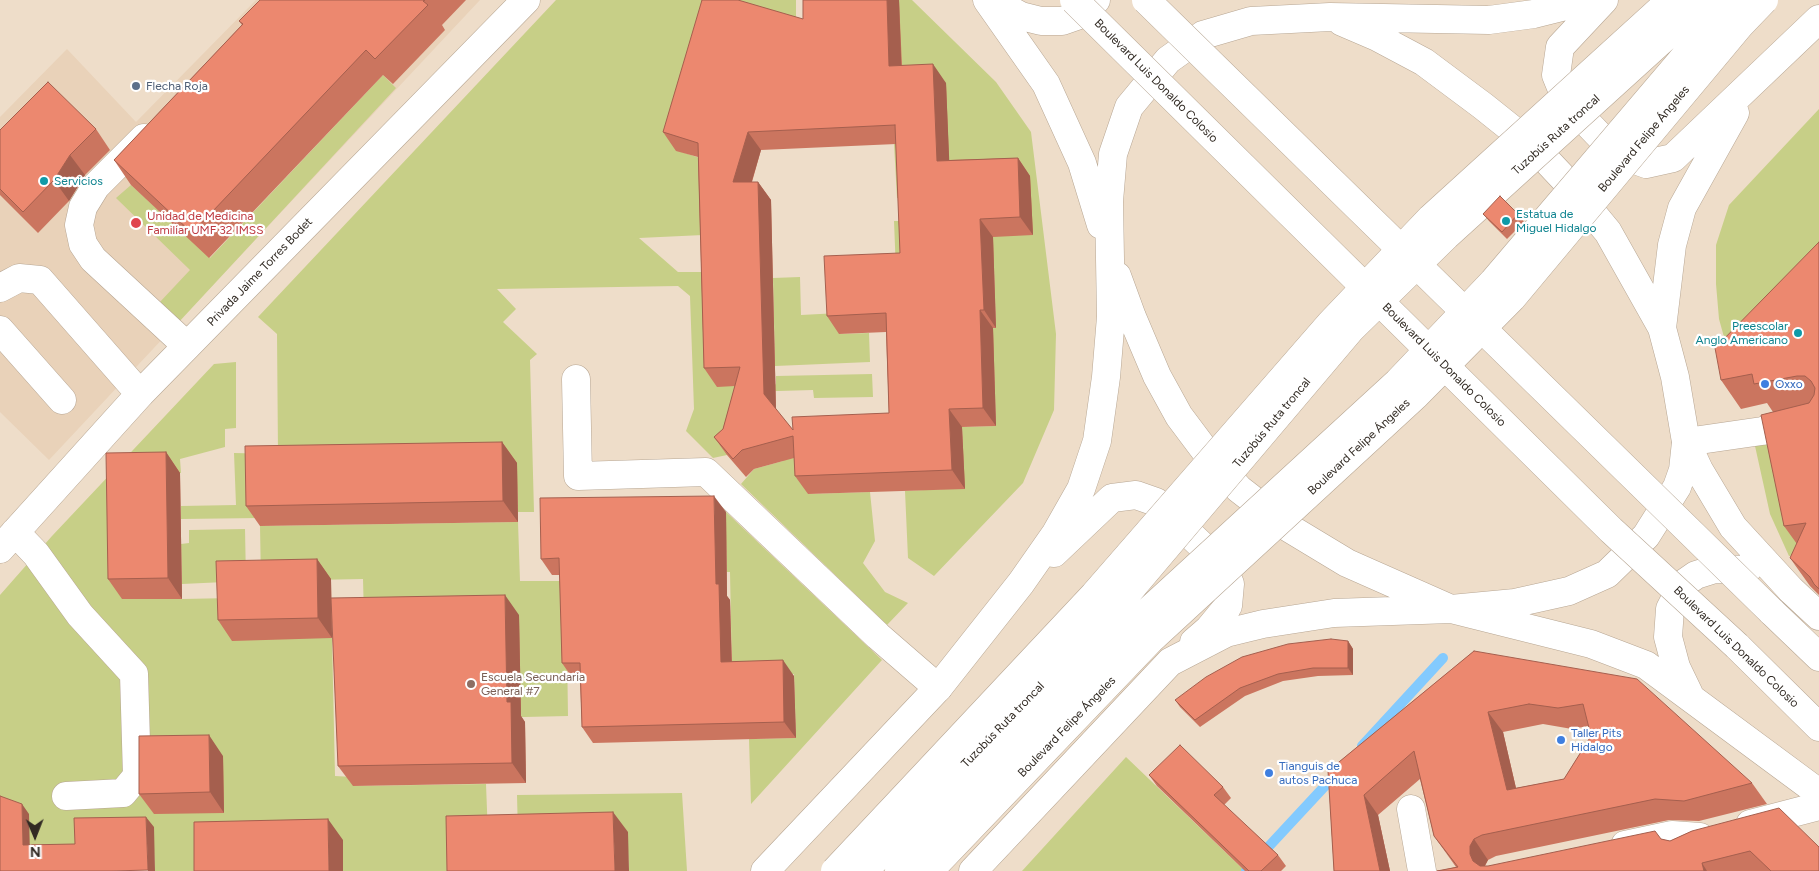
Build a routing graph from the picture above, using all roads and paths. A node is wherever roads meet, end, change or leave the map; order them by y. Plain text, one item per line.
1 (526, 0) edge
2 (989, 0) edge
3 (1074, 0) edge
4 (1096, 0) edge
5 (1146, 0) edge
6 (1290, 0) edge
7 (1575, 0) edge
8 (1604, 0) edge
9 (1671, 0) edge
10 (1706, 0) edge
11 (1733, 0) edge
12 (1764, 0) edge
13 (1330, 17) junction
14 (1819, 19) edge
15 (1750, 87) junction
16 (164, 117) edge
17 (1111, 257) junction
18 (0, 288) edge
19 (1662, 328) junction
20 (0, 330) edge
21 (187, 346) junction
22 (576, 379) dead end
23 (140, 394) junction
24 (62, 400) dead end
25 (1819, 419) edge
26 (1686, 442) junction
27 (7, 540) edge
28 (1021, 583) junction
29 (1791, 590) junction
30 (1451, 609) junction
31 (1819, 616) edge
32 (1819, 657) edge
33 (1170, 662) junction
34 (938, 688) junction
35 (1689, 695) junction
36 (1819, 727) edge
37 (1819, 793) edge
38 (66, 796) dead end
39 (1819, 806) edge
40 (1411, 809) dead end
41 (1700, 837) junction
42 (1596, 851) edge
43 (1675, 852) edge
44 (765, 871) edge
45 (835, 871) edge
46 (864, 871) edge
47 (899, 871) edge
48 (929, 871) edge
49 (973, 871) edge
50 (1422, 871) edge

1 - 21 main road, Privada Jaime Torres Bodet
2 - 4 main road
2 - 17 main road
3 - 36 main road, Boulevard Luis Donaldo Colosio, bridge
5 - 32 main road, bridge
6 - 13 main road
7 - 13 main road
8 - 15 main road
9 - 45 main road, bridge
10 - 46 main road, Tuzobús Ruta troncal, bridge
11 - 47 main road, Tuzobús Ruta troncal, bridge
12 - 48 main road, Boulevard Felipe Ángeles, bridge
13 - 17 main road
13 - 19 main road
14 - 15 main road
15 - 19 main road
16 - 21 main road
17 - 28 main road
17 - 30 main road
18 - 23 main road
19 - 26 main road
20 - 24 main road
21 - 23 main road, Privada Jaime Torres Bodet
22 - 34 main road
23 - 27 main road, Privada Jaime Torres Bodet
25 - 26 main road
26 - 29 main road
26 - 30 main road
27 - 38 main road
28 - 33 main road
28 - 34 main road
29 - 31 main road
29 - 35 main road
30 - 33 main road
30 - 35 main road
33 - 49 main road
34 - 44 main road
35 - 37 main road
39 - 41 main road
40 - 50 main road
41 - 42 main road
41 - 43 main road

